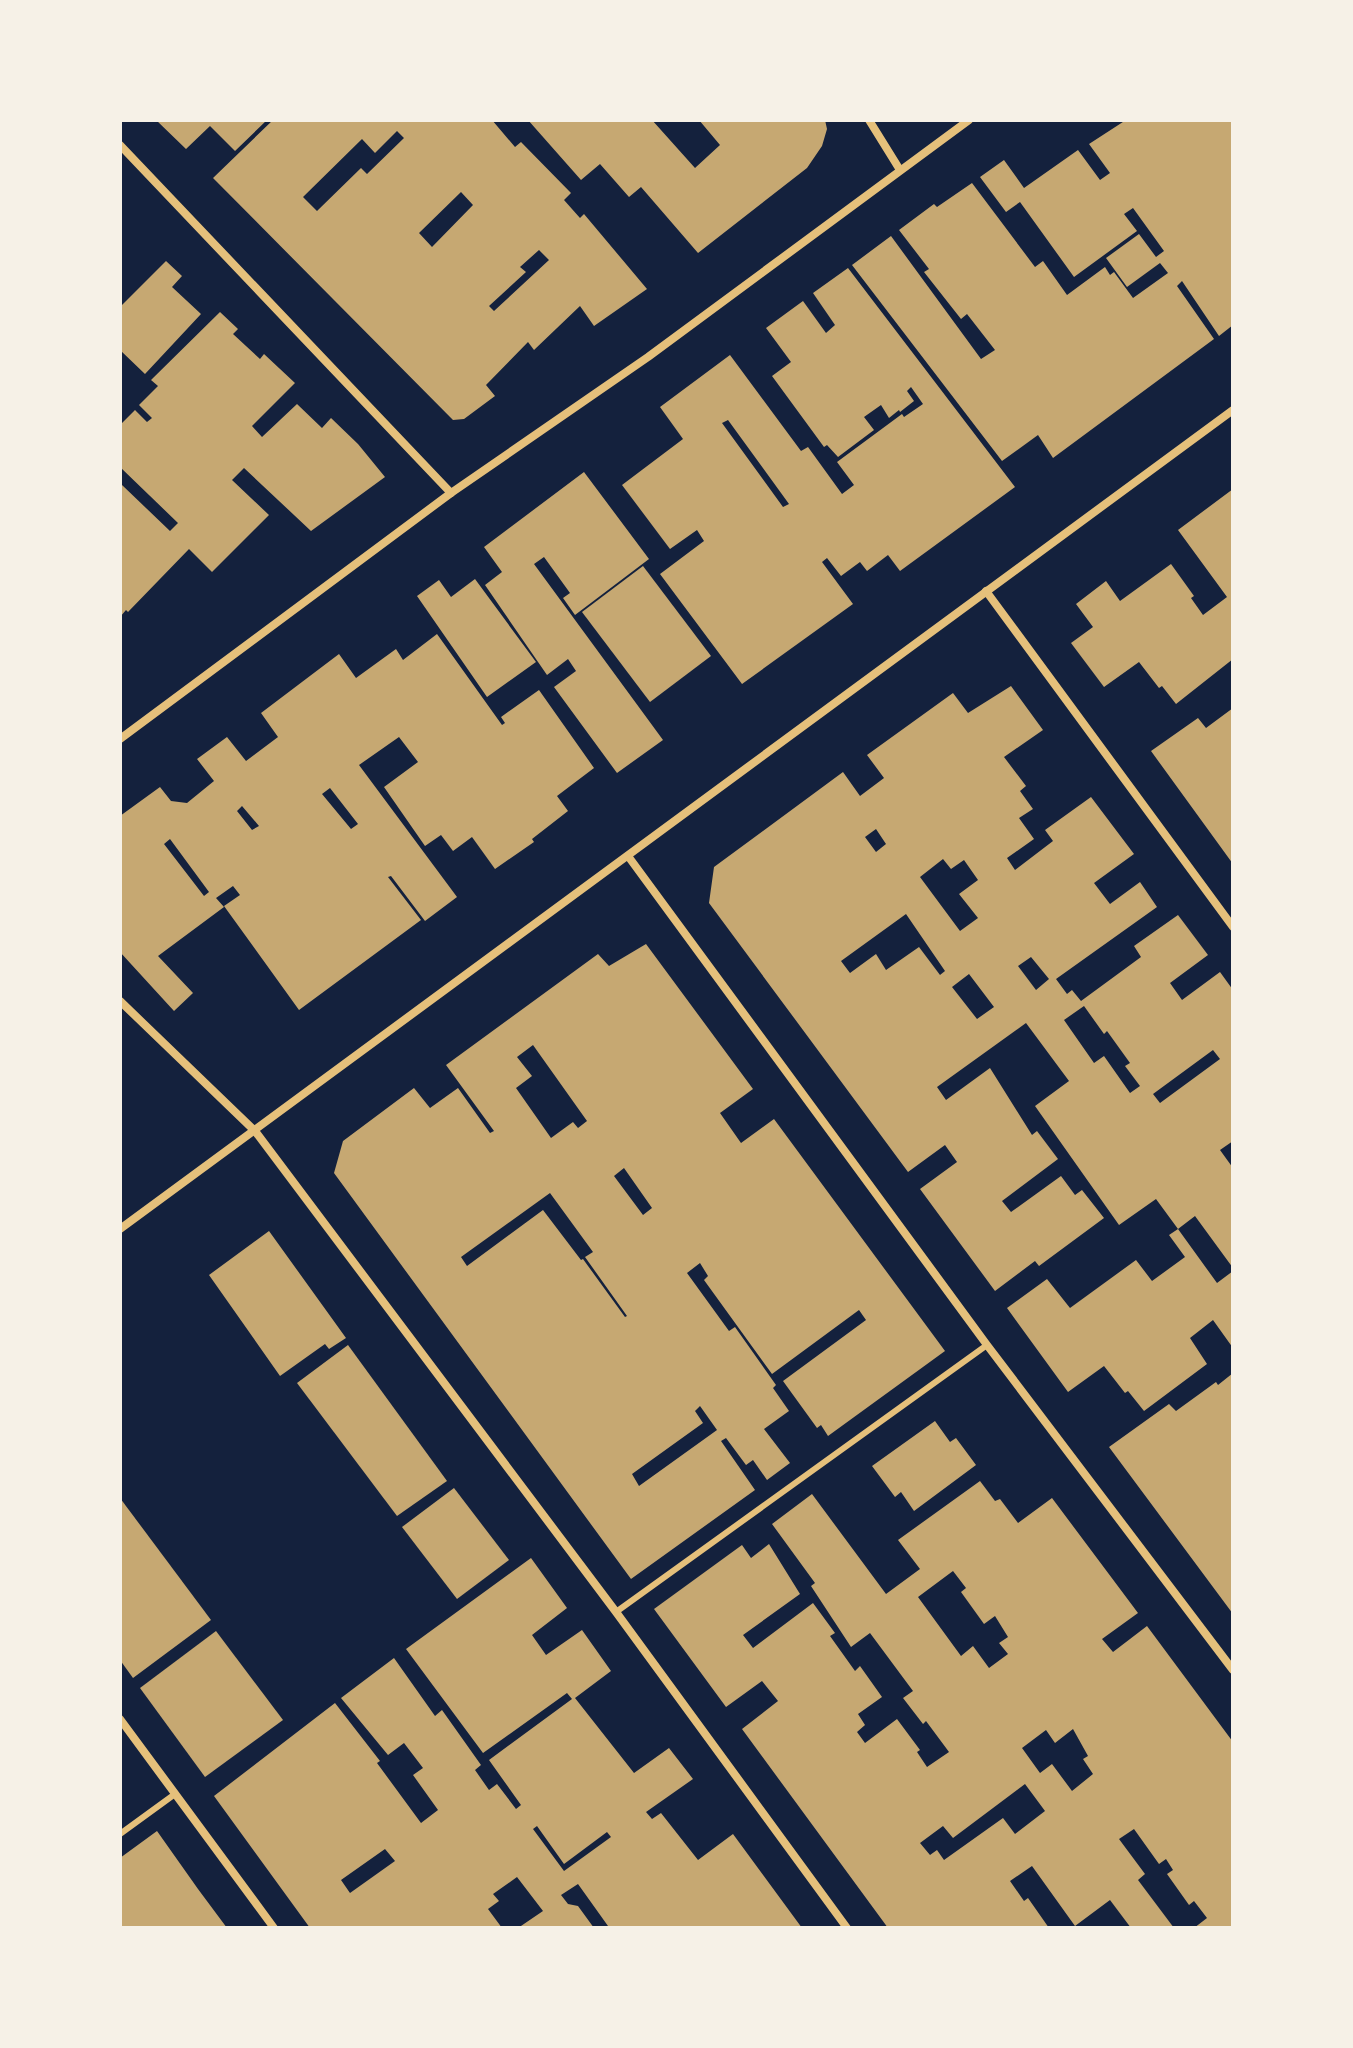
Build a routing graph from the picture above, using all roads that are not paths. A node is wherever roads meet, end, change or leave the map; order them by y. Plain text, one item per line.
1 (869, 120) edge
2 (969, 120) edge
3 (120, 145) edge
4 (900, 170) junction
5 (1233, 410) edge
6 (451, 493) junction
7 (986, 591) junction
8 (120, 739) edge
9 (628, 856) junction
10 (1233, 927) edge
11 (120, 1001) edge
12 (255, 1131) junction
13 (120, 1229) edge
14 (987, 1345) junction
15 (616, 1612) junction
16 (1233, 1670) edge
17 (120, 1719) edge
18 (175, 1794) junction
19 (120, 1834) edge
20 (274, 1928) edge
21 (847, 1928) edge

1 - 4 street
2 - 4 street
3 - 6 street
4 - 6 street
5 - 7 street
6 - 8 street
7 - 9 street
7 - 10 street
9 - 12 street
9 - 14 street
11 - 12 street
12 - 13 street
12 - 15 street
14 - 15 lane
14 - 16 street
15 - 21 street
17 - 18 street
18 - 19 lane
18 - 20 street

